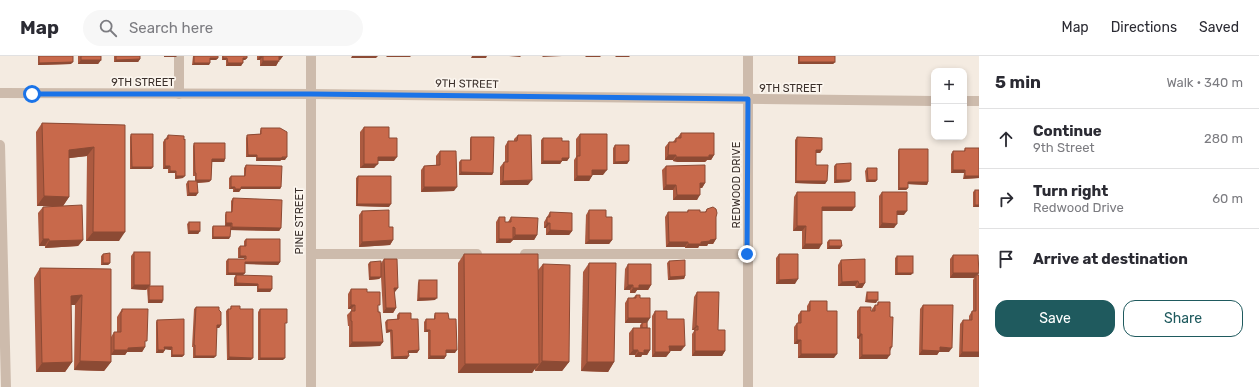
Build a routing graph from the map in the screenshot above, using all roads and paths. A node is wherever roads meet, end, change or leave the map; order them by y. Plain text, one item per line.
1 (179, 56) edge
2 (311, 56) edge
3 (748, 56) edge
4 (0, 93) edge
5 (179, 94) junction
6 (311, 94) junction
7 (748, 99) junction
8 (931, 100) edge
9 (967, 101) edge
10 (979, 101) edge
11 (0, 144) edge
12 (311, 254) junction
13 (490, 254) edge
14 (514, 254) edge
15 (747, 254) junction
16 (6, 387) edge
17 (311, 387) edge
18 (748, 387) edge

1 - 5 street
2 - 6 street, PINE STREET
3 - 7 street, REDWOOD DRIVE
4 - 5 street, 9TH STREET
5 - 6 street, 9TH STREET
6 - 7 street, 9TH STREET
6 - 12 street, PINE STREET
7 - 8 street, 9TH STREET
7 - 15 street, REDWOOD DRIVE
9 - 10 street
11 - 16 street
12 - 13 street
12 - 17 street, PINE STREET
14 - 15 street
15 - 18 street, REDWOOD DRIVE

